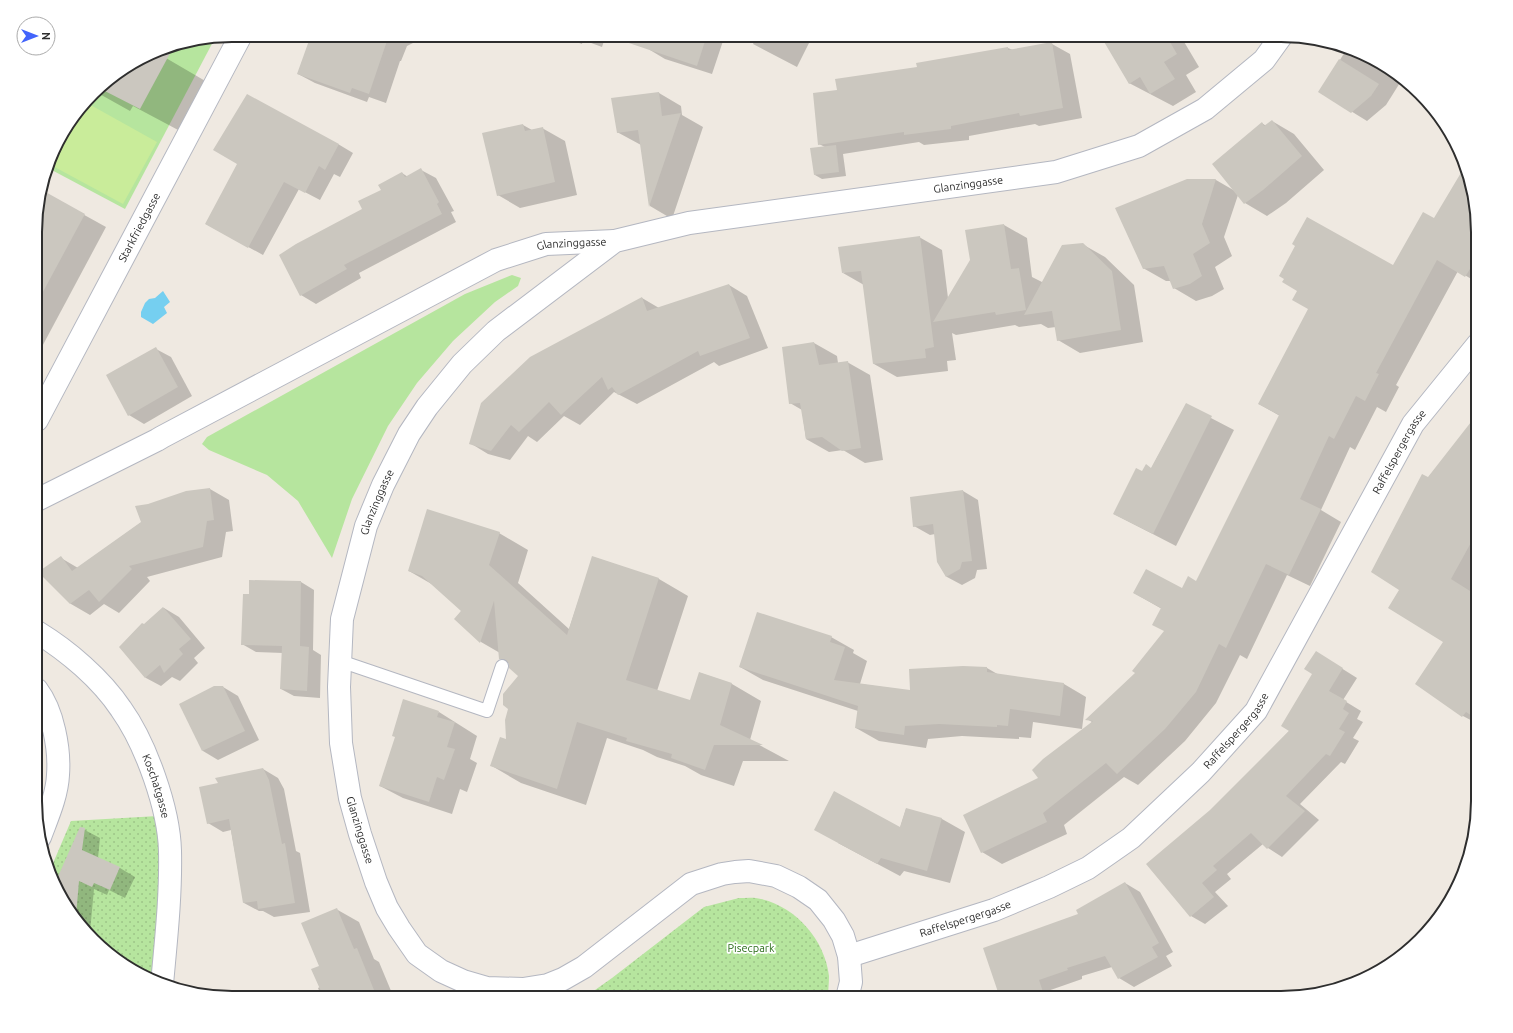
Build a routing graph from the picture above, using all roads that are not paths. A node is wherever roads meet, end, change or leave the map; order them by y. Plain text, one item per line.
1 (237, 42) edge
2 (1277, 42) edge
3 (615, 241) junction
4 (1471, 353) edge
5 (42, 411) edge
6 (42, 498) edge
7 (42, 635) edge
8 (340, 661) junction
9 (502, 666) dead end
10 (42, 699) edge
11 (44, 826) edge
12 (849, 956) junction
13 (162, 978) edge
14 (482, 991) edge
15 (504, 991) edge
16 (849, 991) edge

1 - 5 street, Starkfriedgasse
2 - 3 street, Glanzinggasse
3 - 6 street, Glanzinggasse
3 - 8 street, Glanzinggasse
4 - 12 street, Raffelspergergasse
7 - 13 street, Koschatgasse
8 - 9 lane
8 - 14 street, Glanzinggasse
10 - 11 street
12 - 15 street, Glanzinggasse
12 - 16 street, Glanzinggasse

